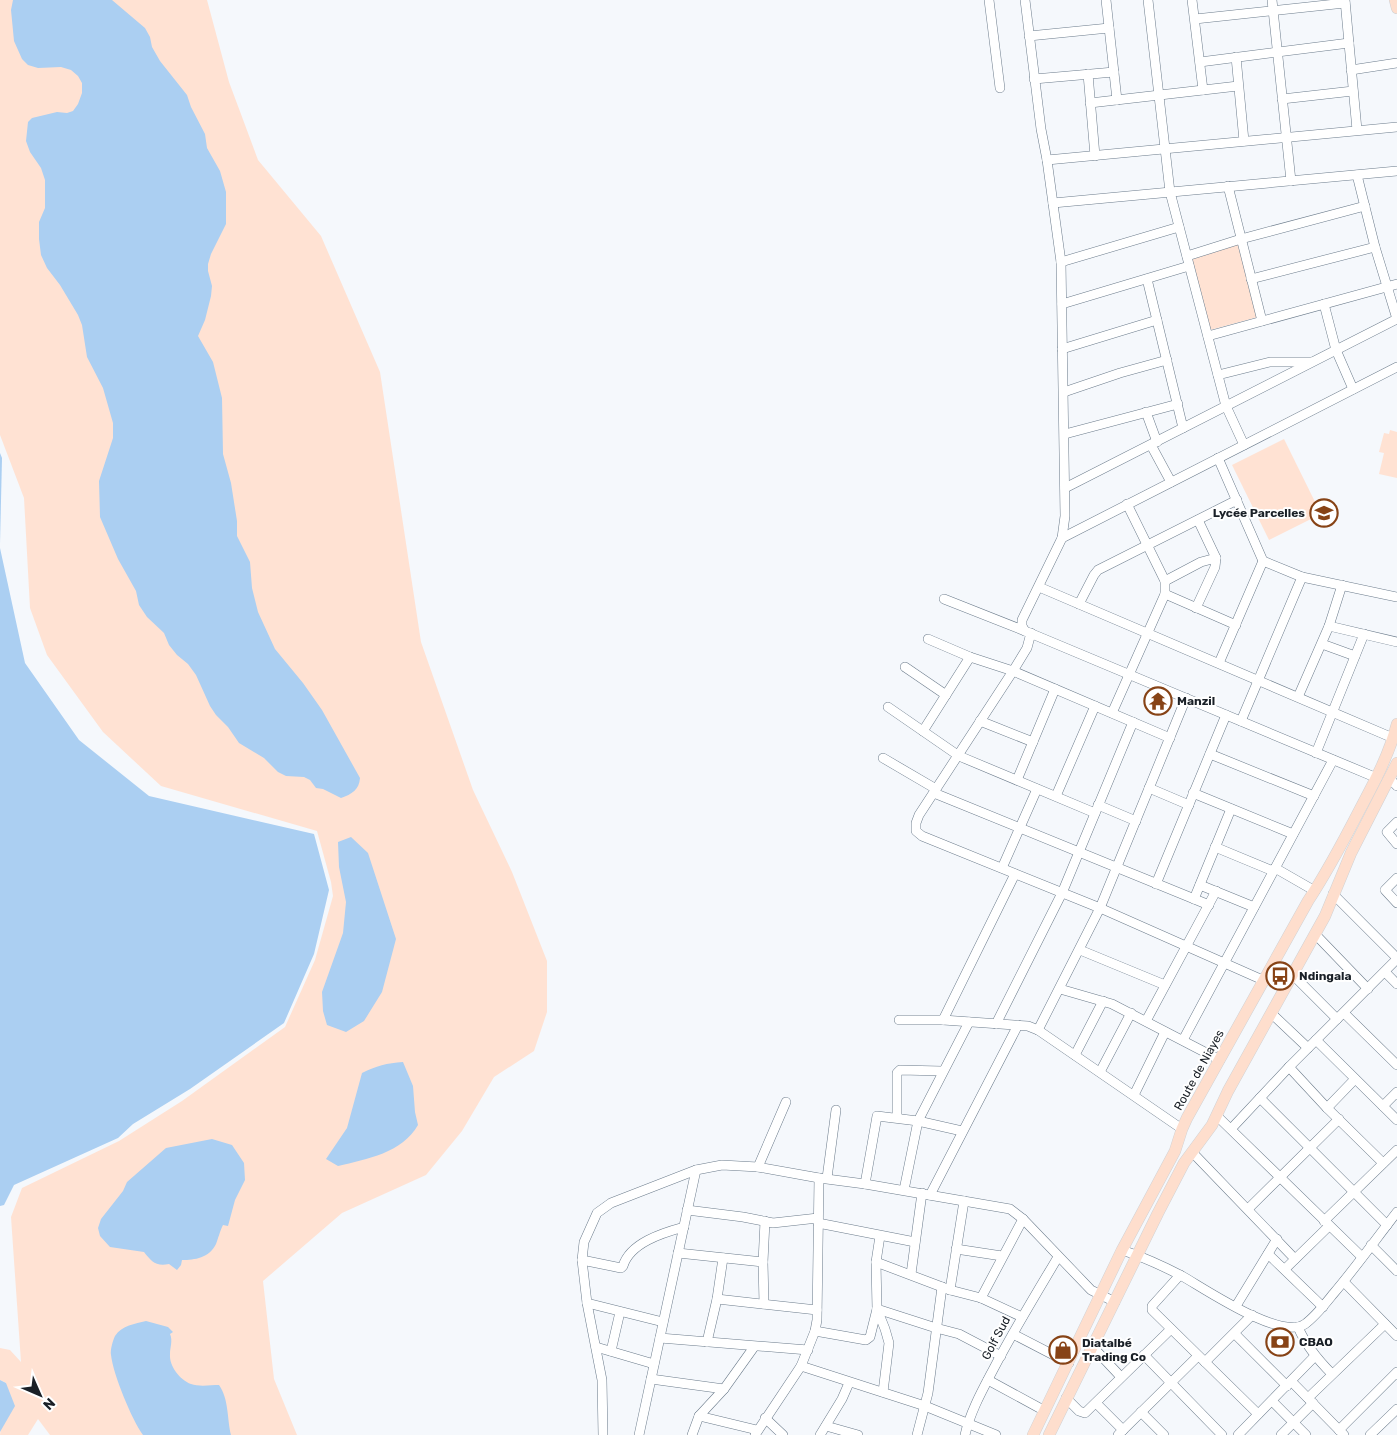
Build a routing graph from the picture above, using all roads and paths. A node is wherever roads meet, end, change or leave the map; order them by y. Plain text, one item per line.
1 (989, 0) edge
2 (1025, 0) edge
3 (1106, 0) edge
4 (1148, 0) edge
5 (1192, 0) edge
6 (1272, 0) edge
7 (1395, 0) edge
8 (1345, 1) edge
9 (1397, 8) edge
10 (1273, 10) junction
11 (1195, 19) junction
12 (1109, 28) junction
13 (1029, 36) junction
14 (1349, 43) junction
15 (1277, 52) junction
16 (1236, 57) junction
17 (1200, 62) junction
18 (1397, 64) edge
19 (1351, 70) junction
20 (1114, 72) junction
21 (1088, 74) junction
22 (1034, 79) junction
23 (1238, 86) junction
24 (1000, 88) dead end
25 (1203, 90) junction
26 (1353, 91) junction
27 (1159, 95) junction
28 (1282, 99) junction
29 (1117, 100) junction
30 (1090, 102) junction
31 (1397, 127) edge
32 (1356, 130) junction
33 (1286, 137) junction
34 (1244, 141) junction
35 (1165, 149) junction
36 (1095, 156) junction
37 (1047, 160) junction
38 (1397, 171) edge
39 (1357, 174) junction
40 (1291, 181) junction
41 (1228, 186) junction
42 (1170, 192) junction
43 (1053, 202) junction
44 (1365, 206) junction
45 (1179, 227) junction
46 (1241, 239) junction
47 (1375, 247) junction
48 (1187, 256) junction
49 (1060, 262) junction
50 (1189, 266) junction
51 (1147, 279) junction
52 (1251, 279) junction
53 (1397, 284) edge
54 (1387, 287) junction
55 (1062, 304) junction
56 (1324, 304) junction
57 (1397, 319) edge
58 (1157, 320) junction
59 (1262, 321) junction
60 (1208, 336) junction
61 (1062, 349) junction
62 (1336, 350) junction
63 (1167, 360) junction
64 (1314, 362) junction
65 (1397, 367) edge
66 (1218, 375) junction
67 (1353, 389) junction
68 (1064, 392) junction
69 (1178, 404) junction
70 (1226, 406) junction
71 (1146, 412) junction
72 (1184, 428) junction
73 (1065, 434) junction
74 (1154, 443) junction
75 (1244, 445) junction
76 (1218, 458) junction
77 (1171, 482) junction
78 (1065, 488) junction
79 (1237, 500) junction
80 (1128, 504) junction
81 (1198, 520) junction
82 (1062, 538) junction
83 (1148, 545) junction
84 (1216, 558) junction
85 (1263, 561) junction
86 (1302, 577) junction
87 (1165, 581) junction
88 (1342, 585) junction
89 (1039, 586) junction
90 (1165, 594) junction
91 (1397, 597) edge
92 (944, 599) dead end
93 (1080, 604) junction
94 (1196, 608) junction
95 (1236, 625) junction
96 (1329, 626) junction
97 (1028, 632) junction
98 (1148, 633) junction
99 (1364, 634) junction
100 (928, 639) dead end
101 (1397, 642) edge
102 (1322, 644) junction
103 (1355, 656) junction
104 (970, 657) junction
105 (1219, 663) junction
106 (905, 667) dead end
107 (1013, 671) junction
108 (1129, 674) junction
109 (1259, 680) junction
110 (1054, 689) junction
111 (946, 695) junction
112 (1298, 697) junction
113 (1186, 698) junction
114 (1095, 706) junction
115 (888, 708) dead end
116 (1332, 712) junction
117 (1112, 713) junction
118 (1226, 715) junction
119 (980, 721) junction
120 (1133, 722) junction
121 (1241, 722) junction
122 (1397, 724) edge
123 (923, 731) junction
124 (1170, 738) junction
125 (1393, 738) junction
126 (1033, 742) junction
127 (1316, 753) junction
128 (1210, 754) junction
129 (958, 756) junction
130 (883, 758) dead end
131 (1333, 760) junction
132 (1397, 763) edge
133 (1376, 778) junction
134 (1017, 780) junction
135 (1393, 782) edge
136 (1149, 788) junction
137 (1037, 789) junction
138 (935, 791) junction
139 (1194, 793) junction
140 (1056, 796) junction
141 (1314, 796) junction
142 (1189, 805) junction
143 (1097, 809) junction
144 (1231, 809) junction
145 (1136, 821) junction
146 (1397, 822) edge
147 (1020, 828) junction
148 (1293, 834) junction
149 (1397, 844) edge
150 (1215, 847) junction
151 (1079, 852) junction
152 (1002, 868) junction
153 (1117, 868) junction
154 (1274, 869) junction
155 (1015, 874) junction
156 (1397, 878) edge
157 (1156, 884) junction
158 (1200, 885) junction
159 (1216, 891) junction
160 (1315, 891) junction
161 (1062, 893) junction
162 (1333, 894) junction
163 (1194, 899) junction
164 (1397, 903) edge
165 (1209, 905) junction
166 (1254, 906) junction
167 (1100, 908) junction
168 (1315, 934) junction
169 (1185, 947) junction
170 (1080, 950) junction
171 (1397, 959) edge
172 (1223, 964) junction
173 (1385, 972) junction
174 (1292, 974) junction
175 (1264, 981) junction
176 (1397, 984) edge
177 (1165, 985) junction
178 (1060, 988) junction
179 (1368, 989) junction
180 (1104, 1001) junction
181 (1131, 1013) junction
182 (1271, 1013) junction
183 (1341, 1016) junction
184 (899, 1020) dead end
185 (943, 1020) junction
186 (1146, 1021) junction
187 (969, 1022) junction
188 (996, 1024) junction
189 (1018, 1025) junction
190 (1038, 1030) junction
191 (1166, 1032) junction
192 (1184, 1040) junction
193 (1316, 1040) junction
194 (1308, 1048) junction
195 (1075, 1055) junction
196 (1220, 1060) junction
197 (1396, 1061) edge
198 (1289, 1068) junction
199 (942, 1072) junction
200 (1100, 1072) junction
201 (1356, 1079) junction
202 (1397, 1092) edge
203 (1134, 1095) junction
204 (1260, 1098) junction
205 (786, 1102) dead end
206 (1383, 1106) junction
207 (1327, 1108) junction
208 (836, 1110) dead end
209 (1217, 1116) junction
210 (898, 1117) junction
211 (1339, 1119) junction
212 (1397, 1120) edge
213 (918, 1121) junction
214 (1182, 1129) junction
215 (1231, 1129) junction
216 (962, 1131) junction
217 (1310, 1148) junction
218 (1397, 1150) edge
219 (1192, 1152) junction
220 (1383, 1163) junction
221 (758, 1168) junction
222 (696, 1170) junction
223 (823, 1178) junction
224 (1281, 1178) junction
225 (865, 1184) junction
226 (904, 1190) junction
227 (1353, 1193) junction
228 (926, 1194) junction
229 (964, 1201) junction
230 (1248, 1209) junction
231 (687, 1210) junction
232 (1396, 1214) edge
233 (1023, 1219) junction
234 (765, 1221) junction
235 (818, 1221) junction
236 (1327, 1223) junction
237 (1387, 1225) junction
238 (684, 1227) junction
239 (880, 1236) junction
240 (1277, 1239) junction
241 (915, 1242) junction
242 (1371, 1245) junction
243 (956, 1249) junction
244 (1122, 1250) junction
245 (678, 1253) junction
246 (1268, 1254) junction
247 (1138, 1255) junction
248 (1002, 1256) junction
249 (1058, 1257) junction
250 (1362, 1257) junction
251 (723, 1258) junction
252 (1295, 1259) junction
253 (582, 1260) junction
254 (763, 1262) junction
255 (876, 1262) junction
256 (1285, 1269) junction
257 (1397, 1271) edge
258 (911, 1274) junction
259 (1180, 1275) junction
260 (1344, 1282) junction
261 (946, 1289) junction
262 (1101, 1295) junction
263 (981, 1298) junction
264 (717, 1299) junction
265 (1115, 1302) junction
266 (587, 1303) junction
267 (764, 1304) junction
268 (1236, 1306) junction
269 (1323, 1307) junction
270 (877, 1309) junction
271 (816, 1310) junction
272 (620, 1312) junction
273 (1252, 1315) junction
274 (1022, 1317) junction
275 (663, 1322) junction
276 (1385, 1324) junction
277 (1298, 1327) junction
278 (936, 1328) junction
279 (1171, 1329) junction
280 (815, 1331) junction
281 (1013, 1334) junction
282 (1235, 1334) junction
283 (1397, 1336) edge
284 (660, 1338) junction
285 (707, 1342) junction
286 (1092, 1346) junction
287 (596, 1347) junction
288 (754, 1347) junction
289 (808, 1350) junction
290 (611, 1351) junction
291 (1144, 1355) junction
292 (1001, 1356) junction
293 (1315, 1356) junction
294 (1202, 1359) junction
295 (1069, 1363) junction
296 (654, 1364) junction
297 (800, 1366) junction
298 (1397, 1372) edge
299 (1332, 1374) junction
300 (1122, 1377) junction
301 (651, 1379) junction
302 (988, 1380) junction
303 (849, 1383) junction
304 (1170, 1383) junction
305 (1289, 1384) junction
306 (724, 1389) junction
307 (883, 1392) junction
308 (1066, 1398) junction
309 (1272, 1401) junction
310 (1311, 1401) junction
311 (1096, 1403) junction
312 (925, 1406) junction
313 (1397, 1409) edge
314 (1045, 1411) junction
315 (1141, 1412) junction
316 (1258, 1414) junction
317 (699, 1416) junction
318 (764, 1418) junction
319 (968, 1423) junction
320 (1294, 1423) junction
321 (826, 1426) junction
322 (756, 1432) edge
323 (1120, 1433) edge
324 (1243, 1433) edge
325 (1342, 1433) edge
326 (603, 1435) edge
327 (639, 1435) edge
328 (692, 1435) edge
329 (783, 1435) edge
330 (820, 1435) edge
331 (858, 1435) edge
332 (917, 1435) edge
333 (965, 1435) edge
334 (996, 1435) edge
335 (1034, 1435) edge
336 (1049, 1435) edge
337 (1164, 1435) edge
338 (1222, 1435) edge
339 (1281, 1435) edge
340 (1306, 1435) edge
341 (1370, 1435) edge

1 - 24 street
2 - 13 street
3 - 12 street
4 - 27 street
5 - 11 street
6 - 10 street
7 - 9 main road
8 - 10 street
8 - 14 street
10 - 11 street
10 - 15 street
11 - 17 street
12 - 13 street
12 - 20 street
13 - 22 street
14 - 15 street
14 - 19 street
15 - 16 street
15 - 28 street
16 - 17 street
16 - 23 street
17 - 25 street
18 - 19 street
19 - 26 street
20 - 21 street
20 - 29 street
21 - 22 street
21 - 30 street
22 - 37 street
23 - 25 street
23 - 34 street
25 - 27 street
26 - 28 street
26 - 32 street
27 - 29 street
27 - 35 street
28 - 33 street
29 - 30 street
30 - 36 street
31 - 32 street
32 - 33 street
33 - 34 street
33 - 40 street
34 - 35 street
35 - 36 street
35 - 42 street
36 - 37 street
37 - 43 street
38 - 39 street
39 - 40 street
39 - 44 street
40 - 41 street
41 - 42 street
41 - 46 street
42 - 43 street
42 - 45 street
43 - 49 street
44 - 46 street
44 - 47 street
45 - 48 street
45 - 49 street
46 - 48 street
46 - 52 street
47 - 52 street
47 - 54 street
48 - 50 street
49 - 55 street
50 - 51 street
50 - 60 street
51 - 55 street
51 - 58 street
52 - 59 street
53 - 54 street
54 - 56 street
54 - 57 street
55 - 61 street
56 - 59 street
56 - 62 street
57 - 62 street
58 - 61 street
58 - 63 street
59 - 60 street
60 - 66 street
61 - 68 street
62 - 64 street
62 - 67 street
63 - 68 street
63 - 69 street
64 - 66 street
64 - 70 street
65 - 67 street
66 - 70 street
67 - 75 street
68 - 73 street
69 - 71 street
69 - 72 street
70 - 72 street
70 - 75 street
71 - 73 street
71 - 74 street
72 - 74 street
73 - 78 street
74 - 77 street
74 - 78 street
75 - 76 street
76 - 77 street
76 - 79 street
77 - 80 street
78 - 82 street
79 - 81 street
79 - 85 street
80 - 82 street
80 - 83 street
81 - 83 street
81 - 84 street
82 - 89 street
83 - 87 street
83 - 93 street
84 - 87 street
84 - 94 street
85 - 86 street
85 - 95 street
86 - 88 street
86 - 109 street
87 - 90 street
88 - 91 street
88 - 96 street
89 - 93 street
89 - 97 street
90 - 94 street
90 - 98 street
92 - 97 street
93 - 98 street
94 - 95 street
95 - 105 street
96 - 99 street
96 - 102 street
97 - 107 street
97 - 108 street
98 - 105 street
98 - 108 street
99 - 101 street
99 - 103 street
100 - 104 street
102 - 103 street
102 - 112 street
103 - 116 street
104 - 107 street
104 - 111 street
105 - 109 street
106 - 111 street
107 - 110 street
107 - 119 street
108 - 113 street
108 - 117 street
109 - 112 street
109 - 121 street
110 - 114 street
110 - 126 street
111 - 123 street
112 - 116 street
113 - 118 street
113 - 124 street
114 - 117 street
114 - 140 street
115 - 123 street
116 - 125 street
116 - 127 street
117 - 120 street
118 - 121 street
118 - 128 street
119 - 126 street
119 - 129 street
120 - 124 street
120 - 143 street
121 - 127 street
122 - 125 main road, Route de Niayes
123 - 129 street
124 - 136 street
125 - 133 main road, Route de Niayes
126 - 134 street
127 - 131 street
128 - 139 street
128 - 141 street
129 - 134 street
129 - 138 street
130 - 138 street
131 - 133 street
131 - 141 street
132 - 135 main road
133 - 160 main road, Route de Niayes
134 - 137 street
135 - 162 main road
136 - 142 street
136 - 145 street
137 - 140 street
137 - 147 street
138 - 147 street
138 - 152 street
139 - 142 street
139 - 144 street
140 - 143 street
141 - 148 street
142 - 157 street
143 - 145 street
143 - 151 street
144 - 148 street
144 - 150 street
145 - 153 street
146 - 149 street
147 - 151 street
147 - 152 street
148 - 154 street
150 - 154 street
150 - 158 street
151 - 153 street
151 - 161 street
152 - 155 street
153 - 157 street
153 - 167 street
154 - 160 street
154 - 166 street
155 - 161 street
155 - 185 street
156 - 164 street
157 - 163 street
158 - 159 street
158 - 163 street
159 - 165 street
159 - 166 street
160 - 175 main road, Route de Niayes
161 - 167 street
161 - 188 street
162 - 168 main road
162 - 171 street
163 - 165 street
165 - 169 street
166 - 172 street
167 - 169 street
167 - 170 street
168 - 174 main road
168 - 179 street
169 - 172 street
169 - 177 street
170 - 177 street
170 - 178 street
171 - 173 street
172 - 175 street
172 - 192 street
173 - 176 street
173 - 179 street
174 - 182 main road
174 - 183 street
175 - 196 main road, Route de Niayes
177 - 186 street
178 - 180 street
178 - 190 street
179 - 183 street
180 - 181 street
180 - 195 street
181 - 186 street
181 - 200 street
182 - 194 street
182 - 209 main road
183 - 193 street
183 - 197 street
184 - 185 street
185 - 187 street
186 - 191 street
187 - 188 street
187 - 199 street
188 - 189 street
189 - 190 street
189 - 216 street
190 - 195 street
191 - 192 street
191 - 203 street
192 - 196 street
193 - 194 street
193 - 201 street
194 - 198 street
195 - 200 street
196 - 214 main road, Route de Niayes
198 - 204 street
198 - 207 street
199 - 210 street
199 - 213 street
200 - 203 street
201 - 206 street
201 - 207 street
202 - 206 street
203 - 214 street
204 - 215 street
204 - 217 street
205 - 221 street
206 - 212 street
207 - 211 street
208 - 223 street
209 - 215 street
209 - 219 main road
210 - 213 street
210 - 225 street
211 - 217 street
211 - 220 street
213 - 216 street
213 - 226 street
214 - 244 main road, Route de Niayes
215 - 224 street
216 - 228 street
217 - 224 street
217 - 227 street
218 - 220 street
219 - 230 street
219 - 247 main road
220 - 227 street
221 - 222 street
221 - 223 street
222 - 231 street
222 - 253 street
223 - 225 street
223 - 235 street
224 - 230 street
224 - 236 street
225 - 226 street
226 - 228 street
227 - 236 street
227 - 237 street
228 - 229 street
228 - 241 street
229 - 233 street
229 - 243 street
230 - 240 street
231 - 234 street
231 - 238 street
232 - 237 street
233 - 248 street
233 - 249 street
234 - 235 street
234 - 254 street
235 - 239 street
235 - 271 street
236 - 250 street
236 - 252 street
237 - 242 street
238 - 245 street
238 - 253 street
239 - 241 street
239 - 255 street
240 - 246 street
240 - 252 street
241 - 258 street
242 - 250 street
242 - 257 street
243 - 248 street
243 - 261 street
244 - 247 street
244 - 262 main road, Route de Niayes
245 - 251 street
245 - 275 street
246 - 256 street
246 - 268 street
247 - 259 street
247 - 265 main road
248 - 263 street
249 - 262 street
249 - 274 street, Golf Sud
250 - 260 street
251 - 254 street
251 - 264 street
252 - 256 street
253 - 266 street
254 - 267 street
255 - 258 street
255 - 270 street
256 - 269 street
258 - 261 street
259 - 268 street
259 - 279 street
260 - 269 street
260 - 276 street
261 - 263 street
261 - 278 street
262 - 265 street
262 - 295 main road, Route de Niayes
263 - 274 street
264 - 267 street
264 - 285 street
265 - 286 main road
266 - 272 street
266 - 287 street
267 - 271 street
268 - 273 street
269 - 277 street
270 - 278 street
270 - 280 street
270 - 307 street
271 - 280 street
272 - 275 street
272 - 290 street
273 - 277 street
273 - 282 street
274 - 281 street, Golf Sud
275 - 284 street
276 - 283 street
276 - 299 street
277 - 293 street
278 - 292 street
278 - 312 street
279 - 291 street
279 - 294 street
280 - 289 street
281 - 292 street, Golf Sud
281 - 295 street
282 - 294 street
282 - 305 street
284 - 285 street
284 - 296 street
285 - 288 street
286 - 300 street
286 - 308 main road
287 - 290 street
287 - 326 street
288 - 289 street
288 - 306 street
289 - 297 street
290 - 296 street
291 - 300 street
291 - 304 street
292 - 302 street, Golf Sud
293 - 299 street
293 - 305 street
294 - 304 street
294 - 316 street
295 - 314 main road, Route de Niayes
296 - 301 street
297 - 303 street
297 - 318 street
298 - 325 street
299 - 310 street
300 - 311 street
301 - 306 street
301 - 327 street
302 - 314 street
302 - 319 street, Golf Sud
303 - 307 street
303 - 321 street
304 - 315 street
304 - 338 street
305 - 309 street
305 - 310 street
306 - 317 street
307 - 312 street
308 - 311 street
308 - 336 main road
309 - 316 street
309 - 320 street
310 - 320 street
310 - 325 street
311 - 323 street
312 - 319 street
312 - 332 street
313 - 341 street
314 - 335 main road, Route de Niayes
315 - 323 street
315 - 337 street
316 - 324 street
317 - 322 street
317 - 328 street
318 - 322 street
318 - 329 street
319 - 333 street, Golf Sud
319 - 334 street
320 - 339 street
320 - 340 street
321 - 330 street
321 - 331 street

